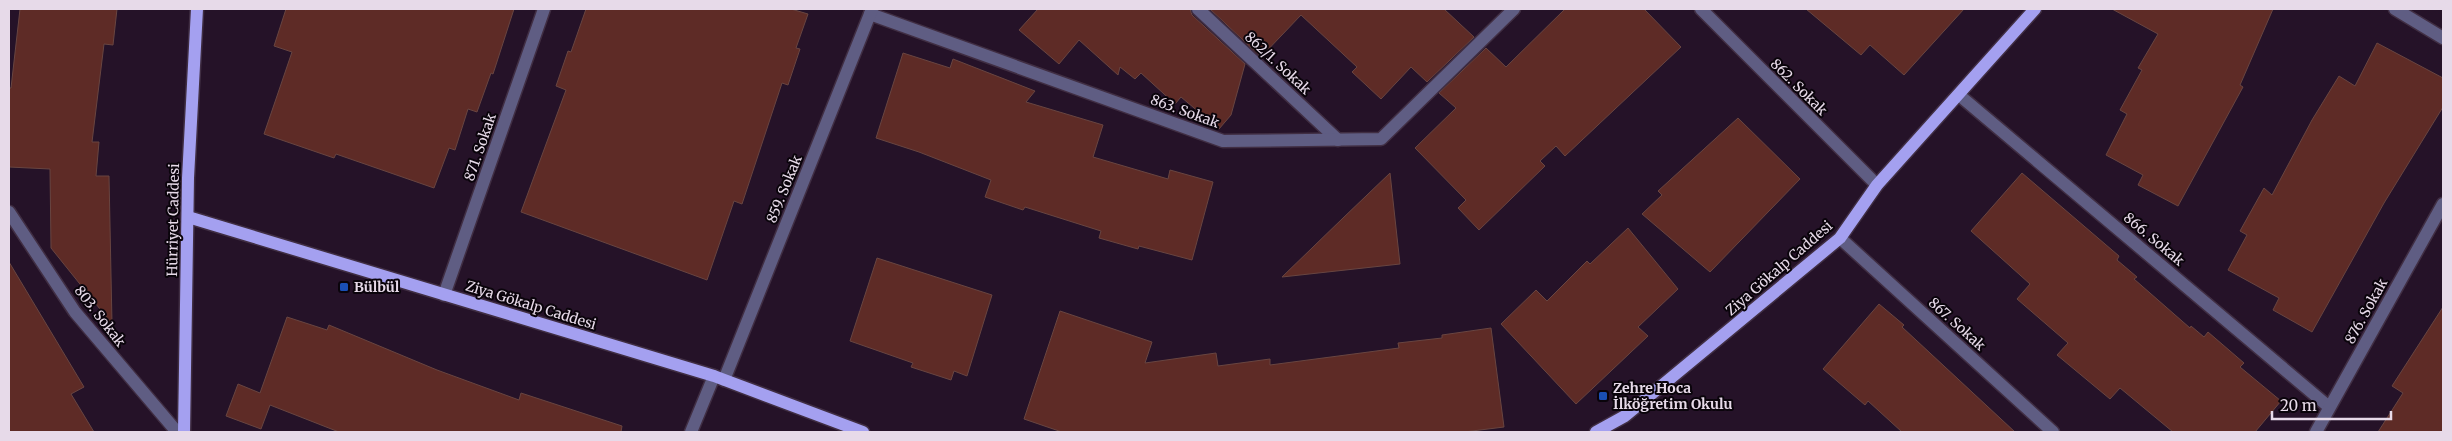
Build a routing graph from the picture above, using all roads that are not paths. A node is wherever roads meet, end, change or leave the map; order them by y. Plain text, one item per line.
1 (197, 9) edge
2 (544, 9) edge
3 (1198, 9) edge
4 (1514, 9) edge
5 (1701, 9) edge
6 (2035, 9) edge
7 (2395, 9) edge
8 (871, 11) edge
9 (2443, 38) edge
10 (1959, 94) junction
11 (1338, 140) junction
12 (1876, 186) junction
13 (2443, 204) edge
14 (9, 212) edge
15 (188, 217) junction
16 (1840, 238) junction
17 (444, 294) junction
18 (719, 378) junction
19 (2329, 406) junction
20 (177, 432) edge
21 (184, 432) edge
22 (691, 432) edge
23 (863, 432) edge
24 (1596, 432) edge
25 (2053, 432) edge
26 (2316, 432) edge

1 - 15 main road, Hürriyet Caddesi
2 - 17 street, 871. Sokak
3 - 11 street, 862/1. Sokak
4 - 11 street, 863. Sokak
5 - 12 street, 862. Sokak
6 - 10 main road, Ziya Gökalp Caddesi
7 - 9 street
8 - 11 street, 863. Sokak
8 - 18 street, 859. Sokak
10 - 12 main road, Ziya Gökalp Caddesi
10 - 19 street, 866. Sokak
12 - 16 main road, Ziya Gökalp Caddesi
13 - 19 street, 876. Sokak
14 - 20 street, 803. Sokak
15 - 17 main road, Ziya Gökalp Caddesi
15 - 21 main road, Hürriyet Caddesi
16 - 24 main road, Ziya Gökalp Caddesi
16 - 25 street, 867. Sokak
17 - 18 main road, Ziya Gökalp Caddesi
18 - 22 street, 859. Sokak
18 - 23 main road, Ziya Gökalp Caddesi
19 - 26 street, 876. Sokak

